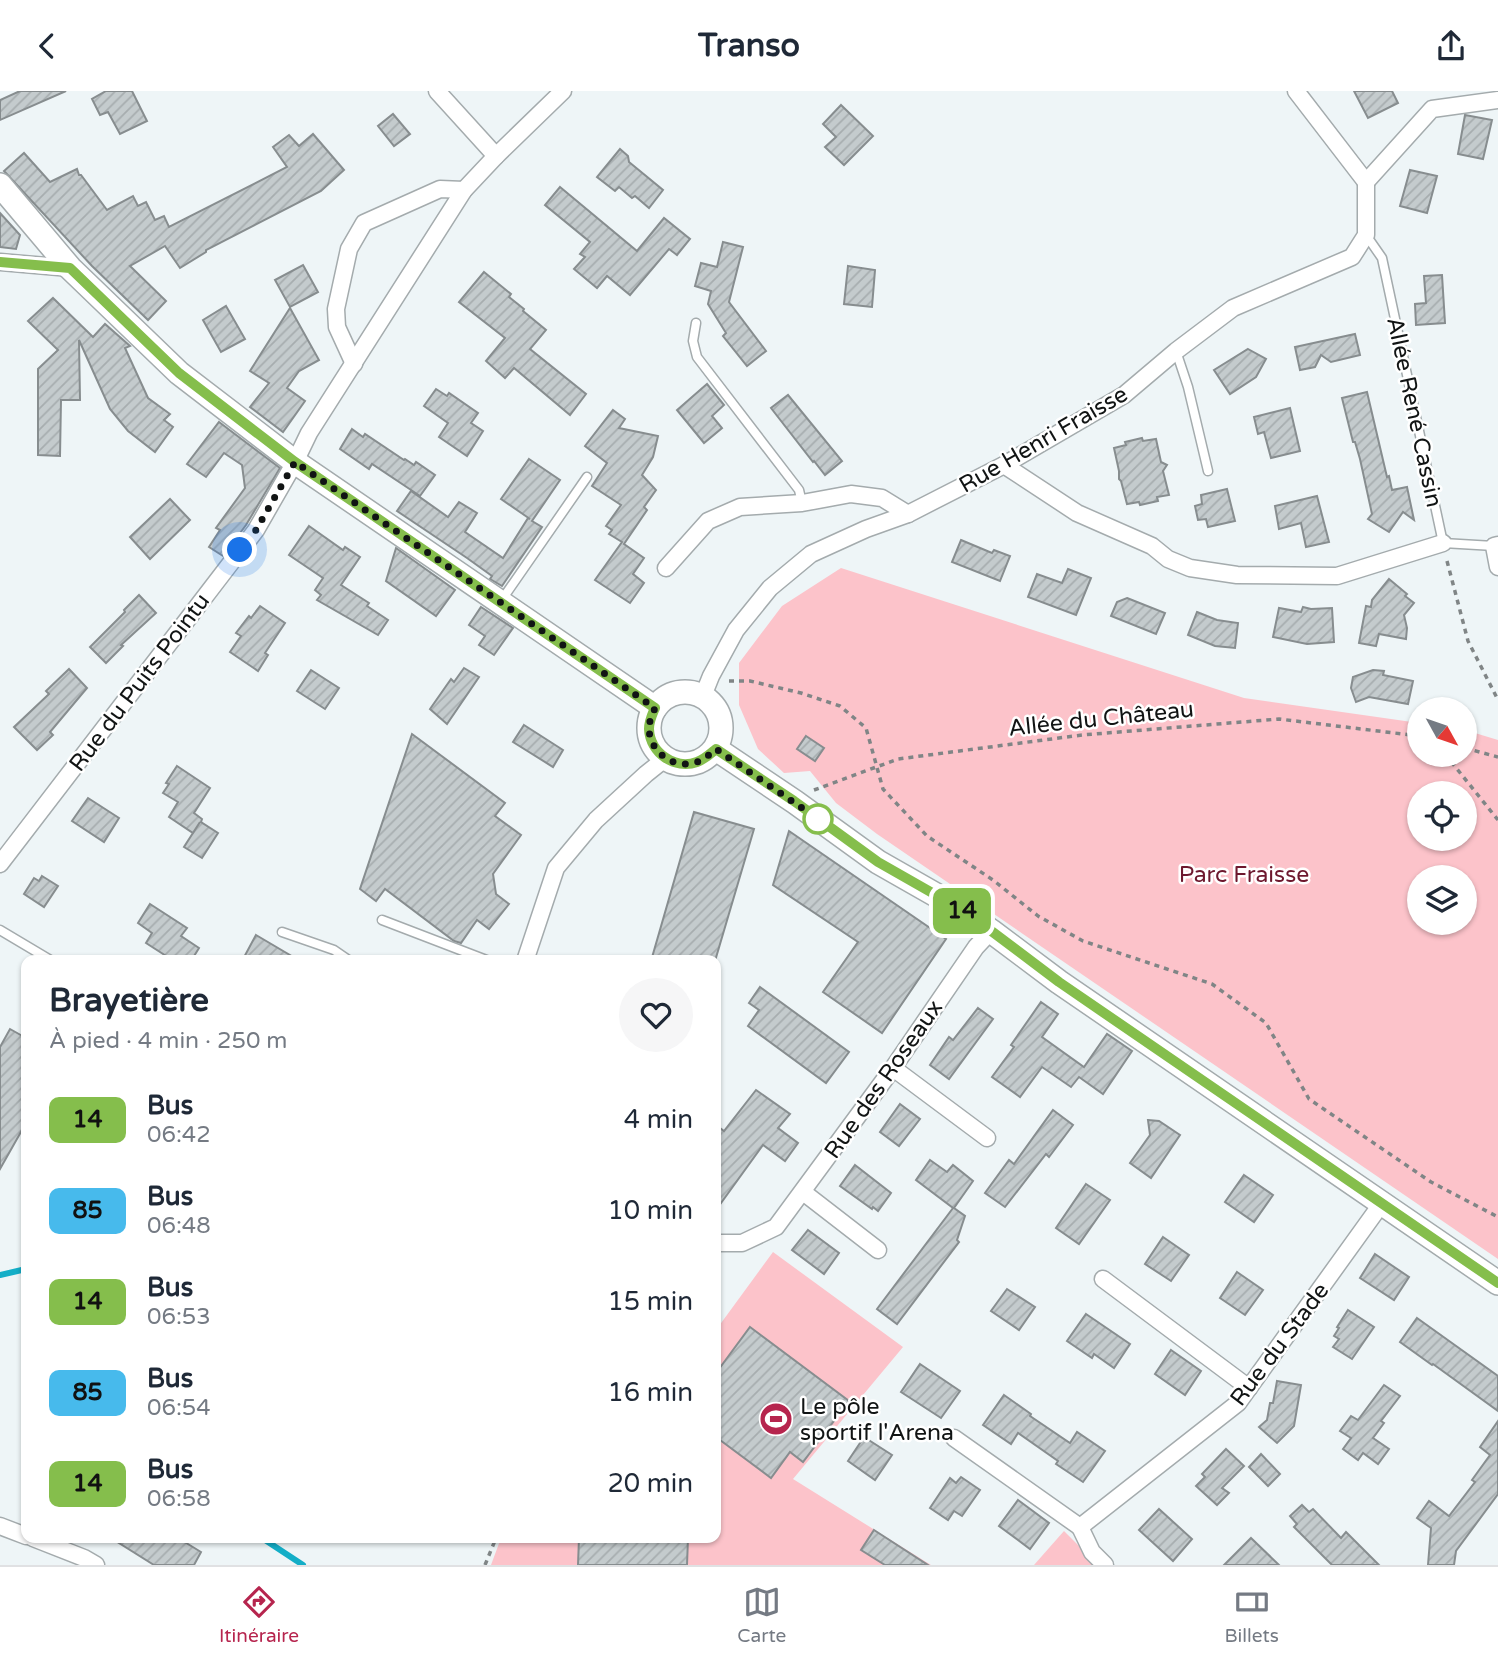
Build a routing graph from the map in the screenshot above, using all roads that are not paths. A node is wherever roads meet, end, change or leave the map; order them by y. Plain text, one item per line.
1 (437, 91) edge
2 (563, 91) edge
3 (1296, 91) edge
4 (1498, 100) edge
5 (496, 156) junction
6 (1366, 182) junction
7 (0, 185) edge
8 (464, 190) junction
9 (1366, 235) junction
10 (0, 262) edge
11 (70, 268) junction
12 (696, 323) dead end
13 (1177, 351) junction
14 (354, 365) junction
15 (295, 462) junction
16 (1004, 465) junction
17 (1208, 471) dead end
18 (587, 477) dead end
19 (802, 503) junction
20 (908, 514) junction
21 (1443, 543) junction
22 (1496, 546) edge
23 (666, 568) dead end
24 (1498, 568) edge
25 (501, 601) junction
26 (707, 686) junction
27 (655, 708) junction
28 (716, 749) junction
29 (666, 758) junction
30 (0, 864) edge
31 (382, 920) dead end
32 (0, 930) edge
33 (990, 930) junction
34 (282, 932) dead end
35 (42, 955) edge
36 (341, 955) edge
37 (473, 955) edge
38 (527, 955) edge
39 (893, 1068) junction
40 (987, 1138) dead end
41 (803, 1192) junction
42 (1382, 1203) junction
43 (721, 1243) edge
44 (878, 1250) dead end
45 (1103, 1279) dead end
46 (1498, 1283) edge
47 (1249, 1388) junction
48 (954, 1438) dead end
49 (0, 1526) edge
50 (1080, 1527) junction
51 (21, 1534) edge
52 (46, 1543) edge
53 (96, 1565) edge
54 (1105, 1565) edge

1 - 5 street
2 - 5 street, Rue du Puits Pointu
3 - 6 street
4 - 6 street
5 - 8 street, Rue du Puits Pointu
6 - 9 street
7 - 11 main road
8 - 14 street, Rue du Puits Pointu
8 - 14 street
9 - 13 street, Rue Henri Fraisse
9 - 21 lane, Allée René Cassin
10 - 11 street
11 - 15 main road
12 - 19 lane
13 - 16 street, Rue Henri Fraisse
13 - 17 lane
14 - 15 street, Rue du Puits Pointu
15 - 25 main road
15 - 30 street, Rue du Puits Pointu
16 - 20 street, Rue Henri Fraisse
16 - 21 street
18 - 25 lane
19 - 20 street
19 - 23 street
20 - 26 street, Rue Henri Fraisse
21 - 22 lane
22 - 24 street
25 - 27 main road
26 - 27 main road
26 - 28 main road
27 - 29 main road
28 - 29 main road
28 - 33 main road
29 - 38 street
31 - 37 lane
32 - 35 lane
33 - 39 street, Rue des Roseaux
33 - 42 main road
34 - 36 lane
39 - 40 street
39 - 41 street, Rue des Roseaux
41 - 43 street, Rue des Roseaux
41 - 44 street
42 - 46 main road
42 - 47 street, Rue du Stade
45 - 47 street
47 - 50 street, Rue du Stade
48 - 50 street
49 - 51 street
50 - 54 street
52 - 53 street

